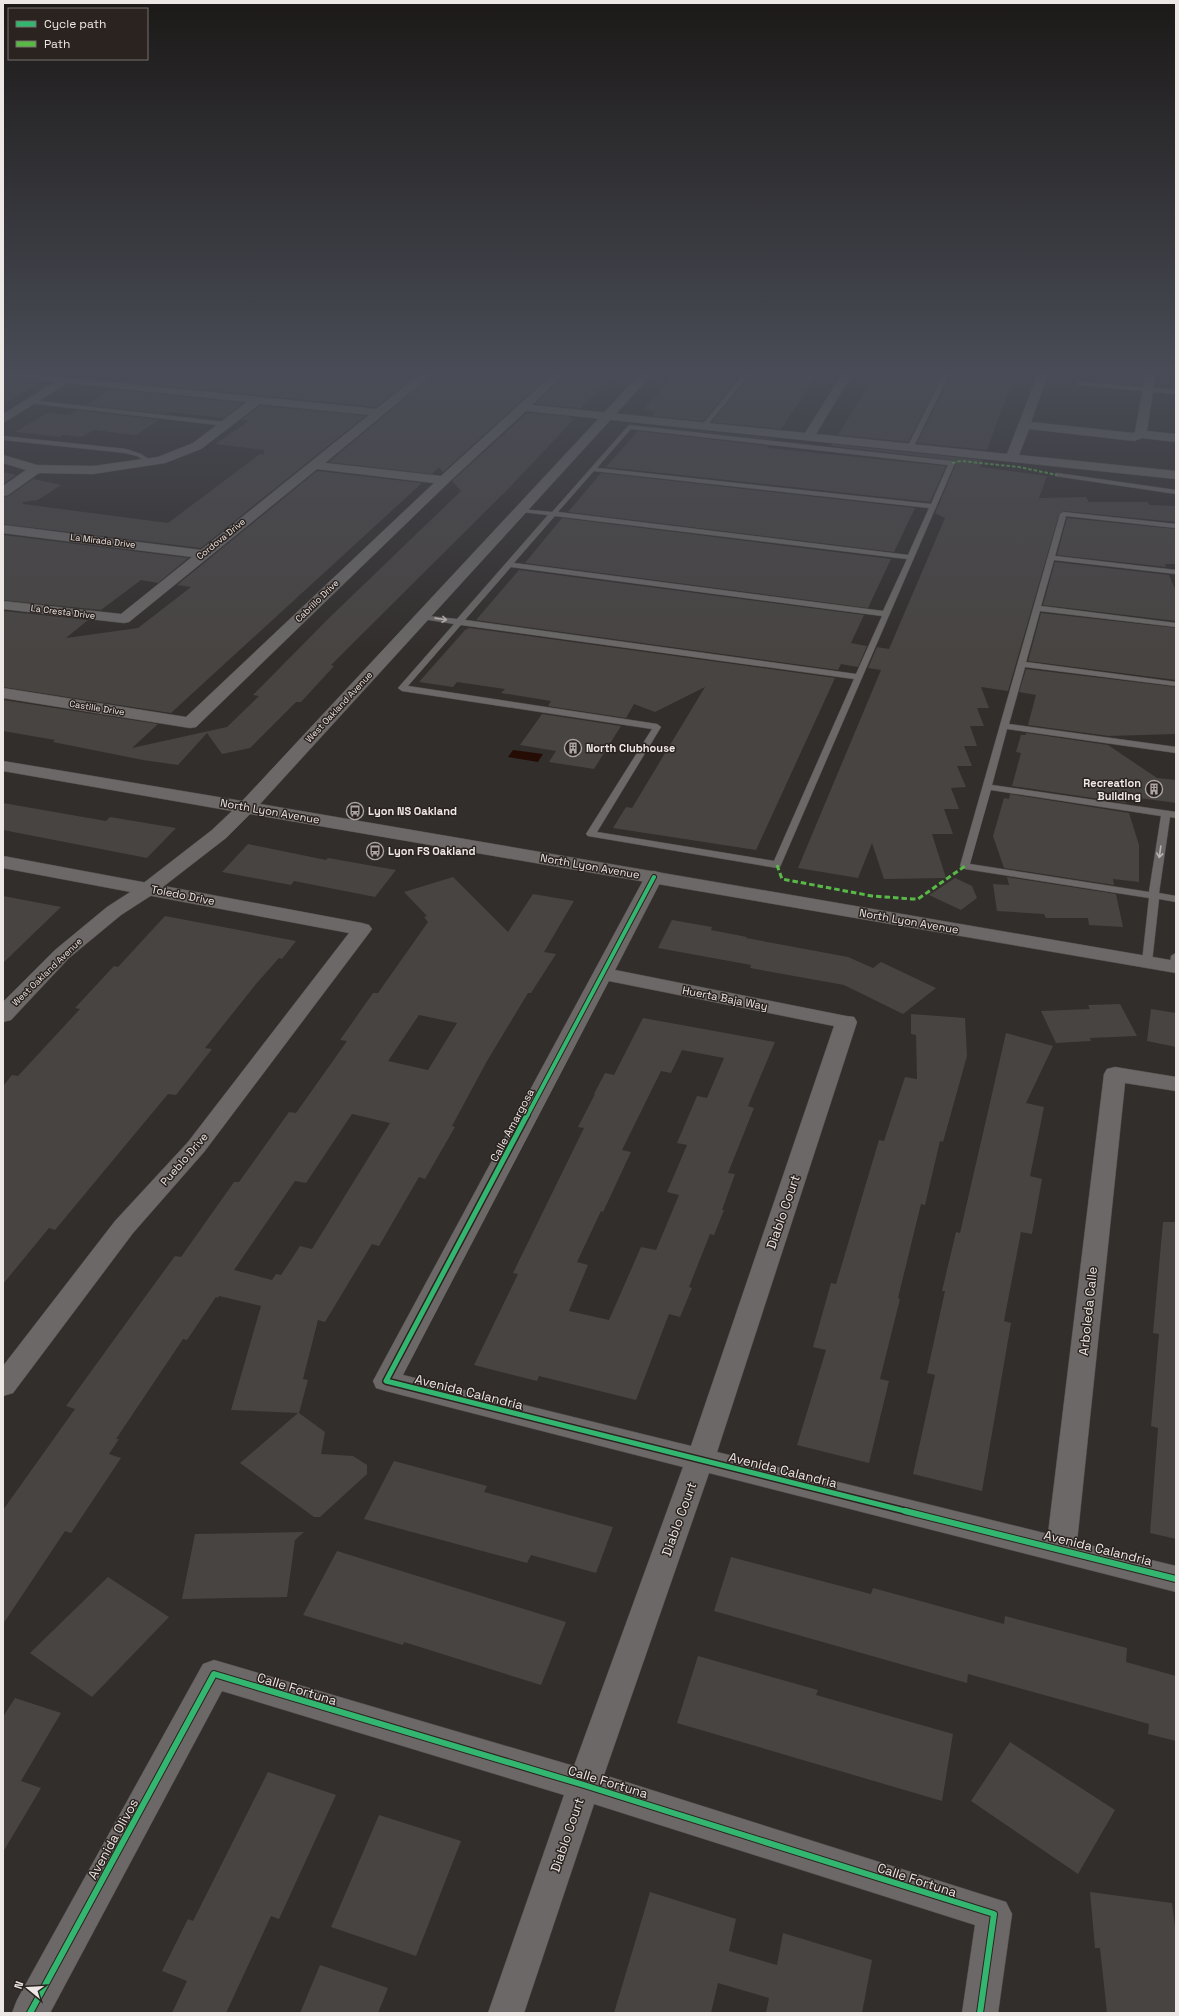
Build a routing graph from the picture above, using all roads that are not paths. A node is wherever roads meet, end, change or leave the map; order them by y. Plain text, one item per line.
1 (23, 465) edge
2 (128, 465) edge
3 (314, 465) joint
4 (460, 465) edge
5 (563, 465) edge
6 (596, 465) edge
7 (951, 465) edge
8 (1080, 465) edge
9 (36, 469) junction
10 (593, 469) junction
11 (1057, 475) dead end
12 (1176, 475) edge
13 (444, 480) junction
14 (3, 492) edge
15 (1176, 492) edge
16 (932, 506) junction
17 (522, 510) junction
18 (554, 513) junction
19 (1176, 526) edge
20 (3, 529) edge
21 (202, 554) junction
22 (910, 557) junction
23 (1051, 558) junction
24 (510, 565) junction
25 (1176, 572) edge
26 (3, 605) edge
27 (1037, 608) junction
28 (885, 614) junction
29 (423, 617) junction
30 (124, 619) joint
31 (460, 622) junction
32 (1176, 625) edge
33 (1021, 664) junction
34 (858, 677) junction
35 (1176, 684) edge
36 (3, 693) edge
37 (190, 723) joint
38 (1004, 726) junction
39 (1176, 750) edge
40 (3, 766) edge
41 (987, 787) junction
42 (247, 806) junction
43 (1171, 814) edge
44 (3, 862) edge
45 (654, 877) junction
46 (148, 888) junction
47 (1154, 896) junction
48 (1176, 899) edge
49 (362, 929) joint
50 (1147, 962) junction
51 (1176, 963) edge
52 (603, 974) junction
53 (3, 1015) edge
54 (846, 1022) joint
55 (1176, 1084) edge
56 (386, 1382) joint
57 (3, 1386) edge
58 (700, 1460) junction
59 (1061, 1549) junction
60 (1176, 1579) edge
61 (214, 1674) joint
62 (584, 1785) junction
63 (30, 2013) edge
64 (506, 2013) edge
65 (980, 2013) edge

1 - 9 street
2 - 9 street
3 - 13 street
3 - 21 street, Cordova Drive
4 - 13 street, Cabrillo Drive
5 - 17 street, West Oakland Avenue
6 - 10 lane
7 - 16 lane
8 - 12 street
9 - 14 street
10 - 16 lane
10 - 18 lane
11 - 15 lane
13 - 37 street, Cabrillo Drive
16 - 22 lane
17 - 18 lane
17 - 29 street, West Oakland Avenue
18 - 22 lane
18 - 24 lane
19 - 23 lane
20 - 21 street, La Mirada Drive
21 - 30 street, Cordova Drive
22 - 28 lane
23 - 25 lane
23 - 27 lane
24 - 28 lane
24 - 31 lane
26 - 30 street, La Cresta Drive
27 - 32 lane
27 - 33 lane
28 - 34 lane
29 -> 31 lane
29 - 42 street, West Oakland Avenue
31 - 34 lane
31 - 34 lane
33 - 35 lane
33 - 38 lane
36 - 37 street, Castille Drive
38 - 39 lane
38 - 41 lane
40 - 42 street, North Lyon Avenue
41 - 43 lane
41 - 47 lane
42 - 45 street, North Lyon Avenue
42 - 46 street, West Oakland Avenue
43 -> 47 lane
44 - 46 street, Toledo Drive
45 - 50 street, North Lyon Avenue
45 - 52 street, Calle Amargosa
46 - 49 street, Toledo Drive
46 - 53 street, West Oakland Avenue
47 - 48 lane
47 - 50 lane
49 - 57 street, Pueblo Drive
50 - 51 street, North Lyon Avenue
52 - 54 street, Huerta Baja Way
52 - 56 street, Calle Amargosa
54 - 58 street, Diablo Court
55 - 59 street, Arboleda Calle
56 - 58 street, Avenida Calandria
58 - 59 street, Avenida Calandria
58 - 62 street, Diablo Court
59 - 60 street, Avenida Calandria
61 - 62 street, Calle Fortuna
61 - 63 street, Avenida Olivos
62 - 64 street, Diablo Court
62 - 65 street, Calle Fortuna

